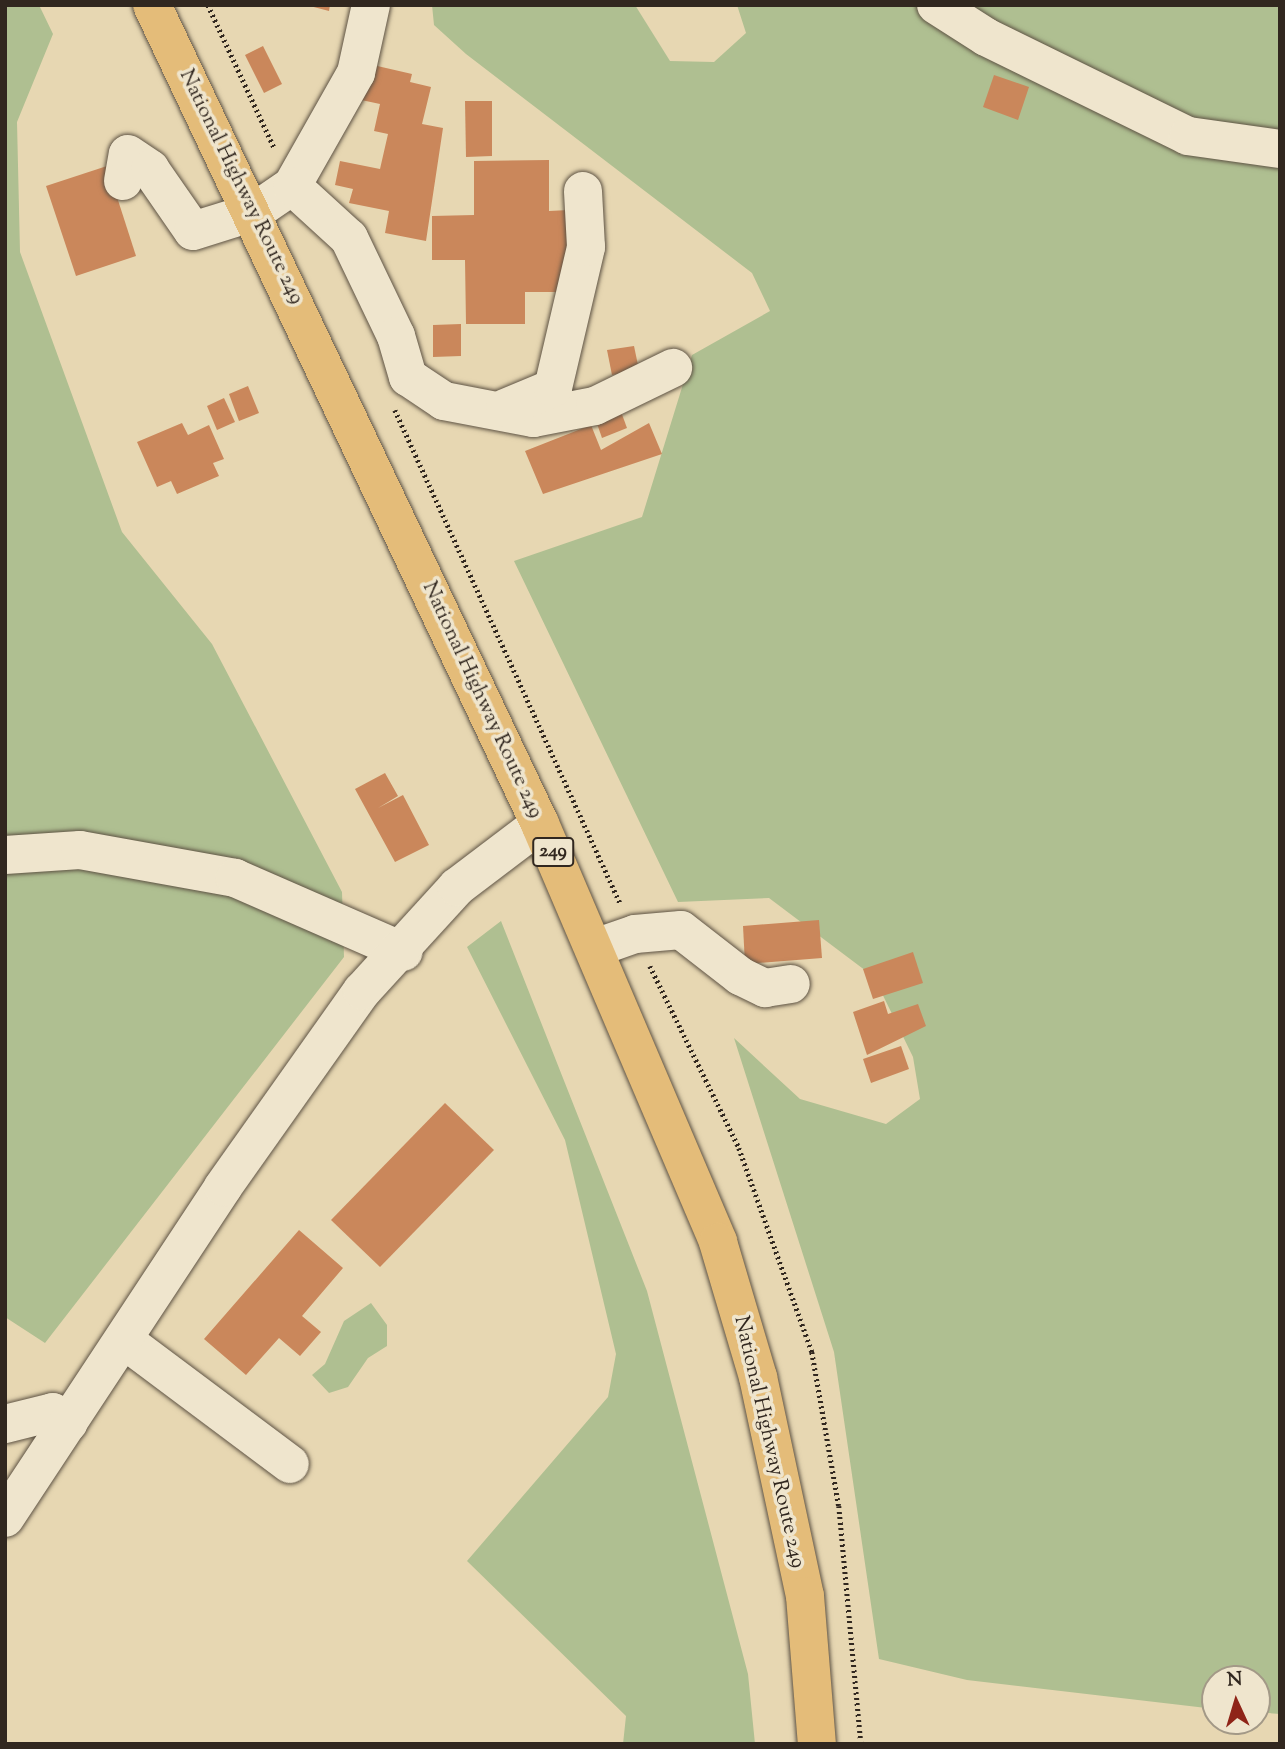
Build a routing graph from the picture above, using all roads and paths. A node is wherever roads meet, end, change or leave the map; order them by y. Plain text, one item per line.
1 (152, 5) edge
2 (208, 5) edge
3 (370, 5) edge
4 (936, 5) edge
5 (1280, 149) edge
6 (285, 171) junction
7 (123, 181) dead end
8 (583, 191) dead end
9 (254, 212) junction
10 (673, 368) dead end
11 (497, 411) junction
12 (540, 824) junction
13 (5, 855) edge
14 (595, 948) junction
15 (404, 952) junction
16 (791, 984) dead end
17 (124, 1340) junction
18 (69, 1423) junction
19 (5, 1424) edge
20 (290, 1464) dead end
21 (5, 1518) edge
22 (817, 1744) edge

1 - 9 highway, National Highway Route 249 / 249
2 - 6 path
3 - 6 street
4 - 5 street
6 - 9 street
6 - 11 street
7 - 9 street
8 - 11 street
9 - 12 highway, National Highway Route 249 / 249
10 - 11 street
12 - 14 highway, National Highway Route 249 / 249
12 - 15 street
13 - 15 street
14 - 16 street
14 - 22 highway, National Highway Route 249 / 249
15 - 17 street
17 - 18 street
17 - 20 street
18 - 19 street
18 - 21 street

